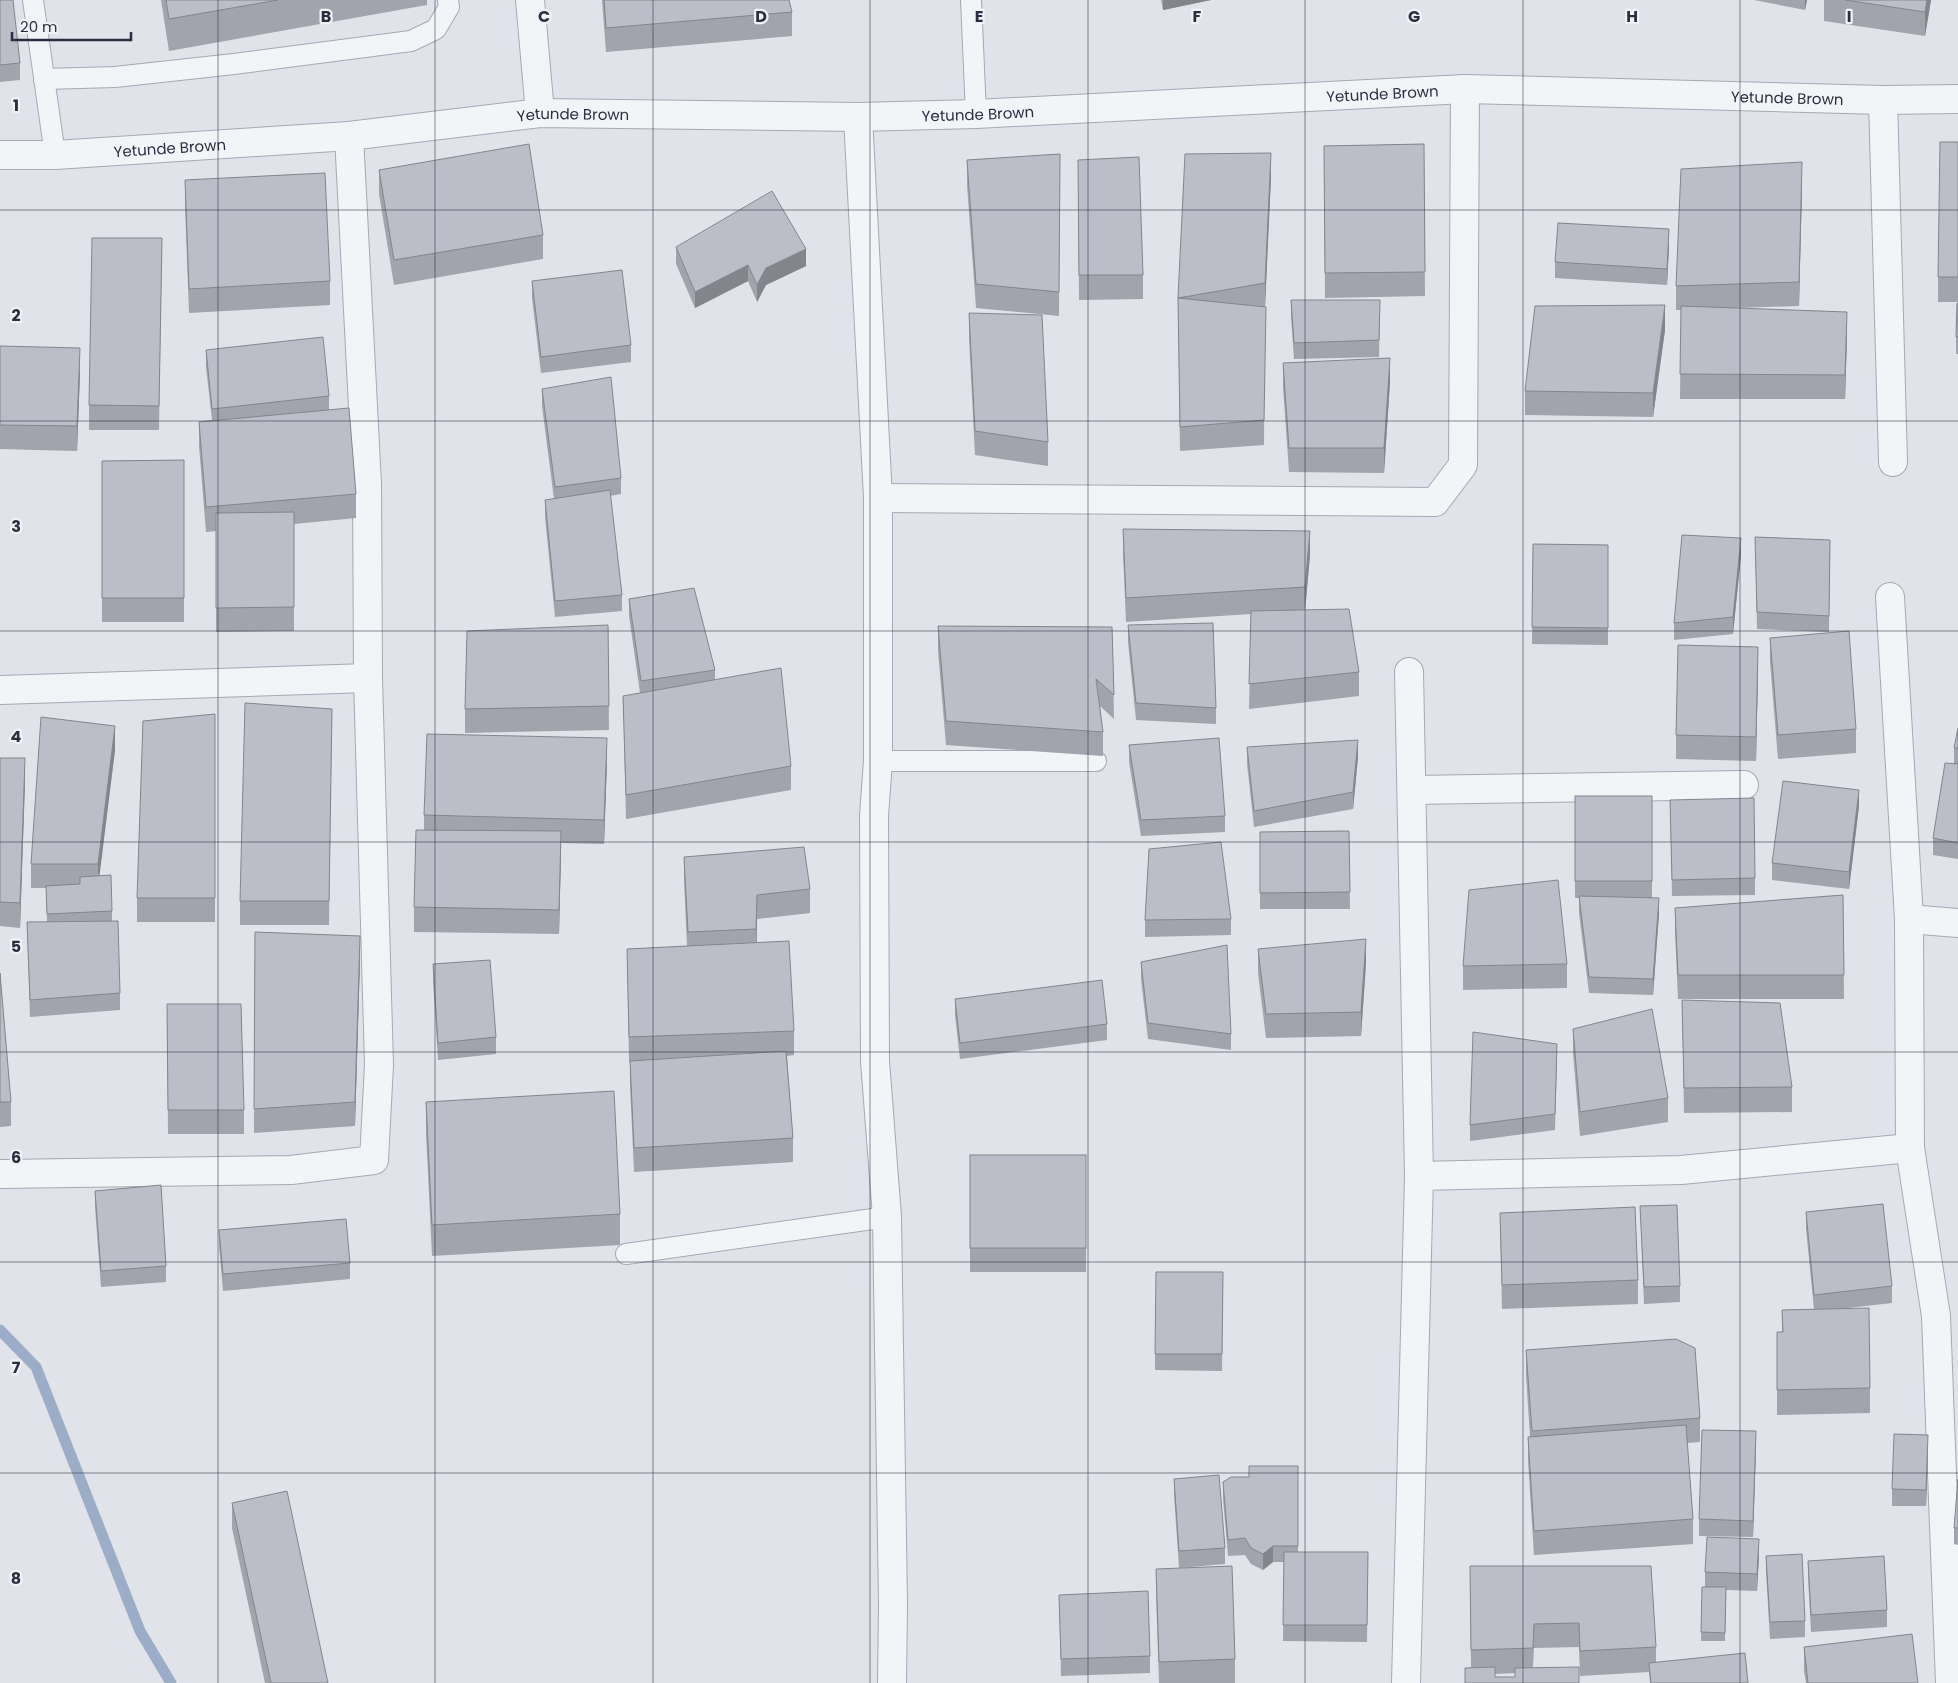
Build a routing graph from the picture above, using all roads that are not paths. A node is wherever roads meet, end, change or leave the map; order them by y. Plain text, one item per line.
1 (33, 0) edge
2 (448, 0) edge
3 (530, 0) edge
4 (971, 0) edge
5 (44, 79) junction
6 (1465, 89) junction
7 (1958, 99) edge
8 (1883, 100) junction
9 (540, 113) junction
10 (976, 114) junction
11 (858, 117) junction
12 (349, 136) junction
13 (55, 155) junction
14 (0, 156) edge
15 (1893, 462) dead end
16 (878, 498) junction
17 (1890, 597) dead end
18 (1409, 672) dead end
19 (368, 678) junction
20 (0, 690) edge
21 (878, 761) junction
22 (1096, 761) edge
23 (1744, 786) dead end
24 (1412, 790) junction
25 (1909, 920) junction
26 (1958, 923) edge
27 (1910, 1148) junction
28 (0, 1174) edge
29 (1419, 1176) junction
30 (887, 1217) junction
31 (626, 1254) dead end
32 (1947, 1317) edge
33 (892, 1683) edge
34 (1406, 1683) edge
35 (1950, 1683) edge

1 - 5 lane
2 - 5 lane
3 - 9 street
4 - 10 lane
5 - 13 lane
6 - 8 street, Yetunde Brown
6 - 10 street, Yetunde Brown
6 - 16 street
7 - 8 street, Yetunde Brown
8 - 15 street
9 - 11 street, Yetunde Brown
9 - 12 street, Yetunde Brown
10 - 11 street, Yetunde Brown
11 - 16 street
12 - 13 street, Yetunde Brown
12 - 19 street
13 - 14 street, Yetunde Brown
16 - 21 street
17 - 25 street
18 - 24 street
19 - 20 street
19 - 28 street
21 - 22 lane
21 - 30 street
23 - 24 street
24 - 29 street
25 - 26 street
25 - 27 street
27 - 29 street
27 - 32 street
29 - 34 street
30 - 31 lane
30 - 33 street
32 - 35 street

